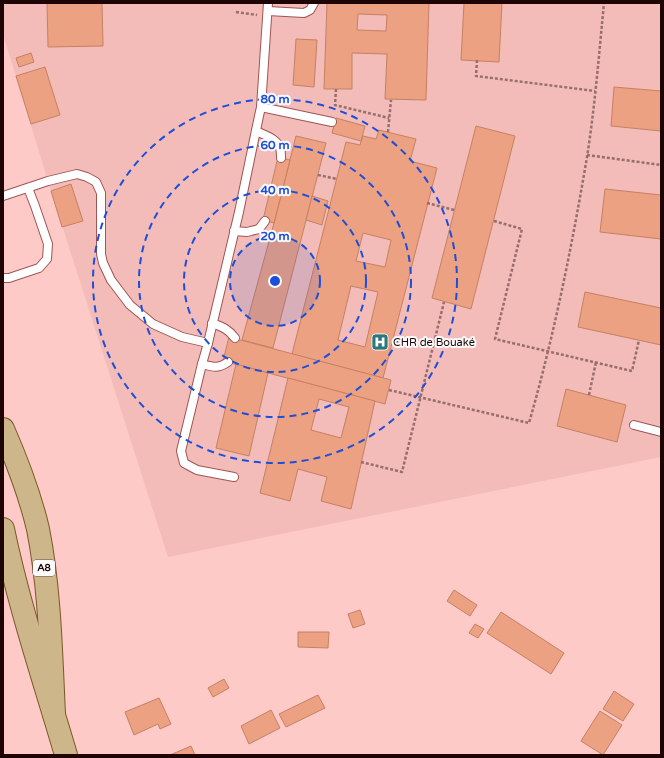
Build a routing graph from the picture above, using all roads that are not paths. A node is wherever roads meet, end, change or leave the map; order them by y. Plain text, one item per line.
1 (314, 3) edge
2 (268, 7) edge
3 (261, 107) junction
4 (332, 122) dead end
5 (256, 131) junction
6 (281, 158) dead end
7 (28, 188) junction
8 (3, 196) edge
9 (265, 221) dead end
10 (234, 231) junction
11 (3, 278) edge
12 (212, 323) junction
13 (235, 338) dead end
14 (208, 343) junction
15 (228, 362) dead end
16 (202, 364) junction
17 (634, 425) dead end
18 (3, 429) edge
19 (661, 432) edge
20 (234, 477) dead end
21 (3, 530) edge
22 (54, 714) junction
23 (66, 755) edge

1 - 2 lane
2 - 3 lane
3 - 4 lane
3 - 5 lane
5 - 6 lane
5 - 10 lane
7 - 8 lane
7 - 11 lane
7 - 14 lane
9 - 10 lane
10 - 12 lane
12 - 13 lane
12 - 14 lane
14 - 16 lane
15 - 16 lane
16 - 20 lane
17 - 19 lane
18 - 22 main road, A8
21 - 22 main road, A8
22 - 23 main road, A8

